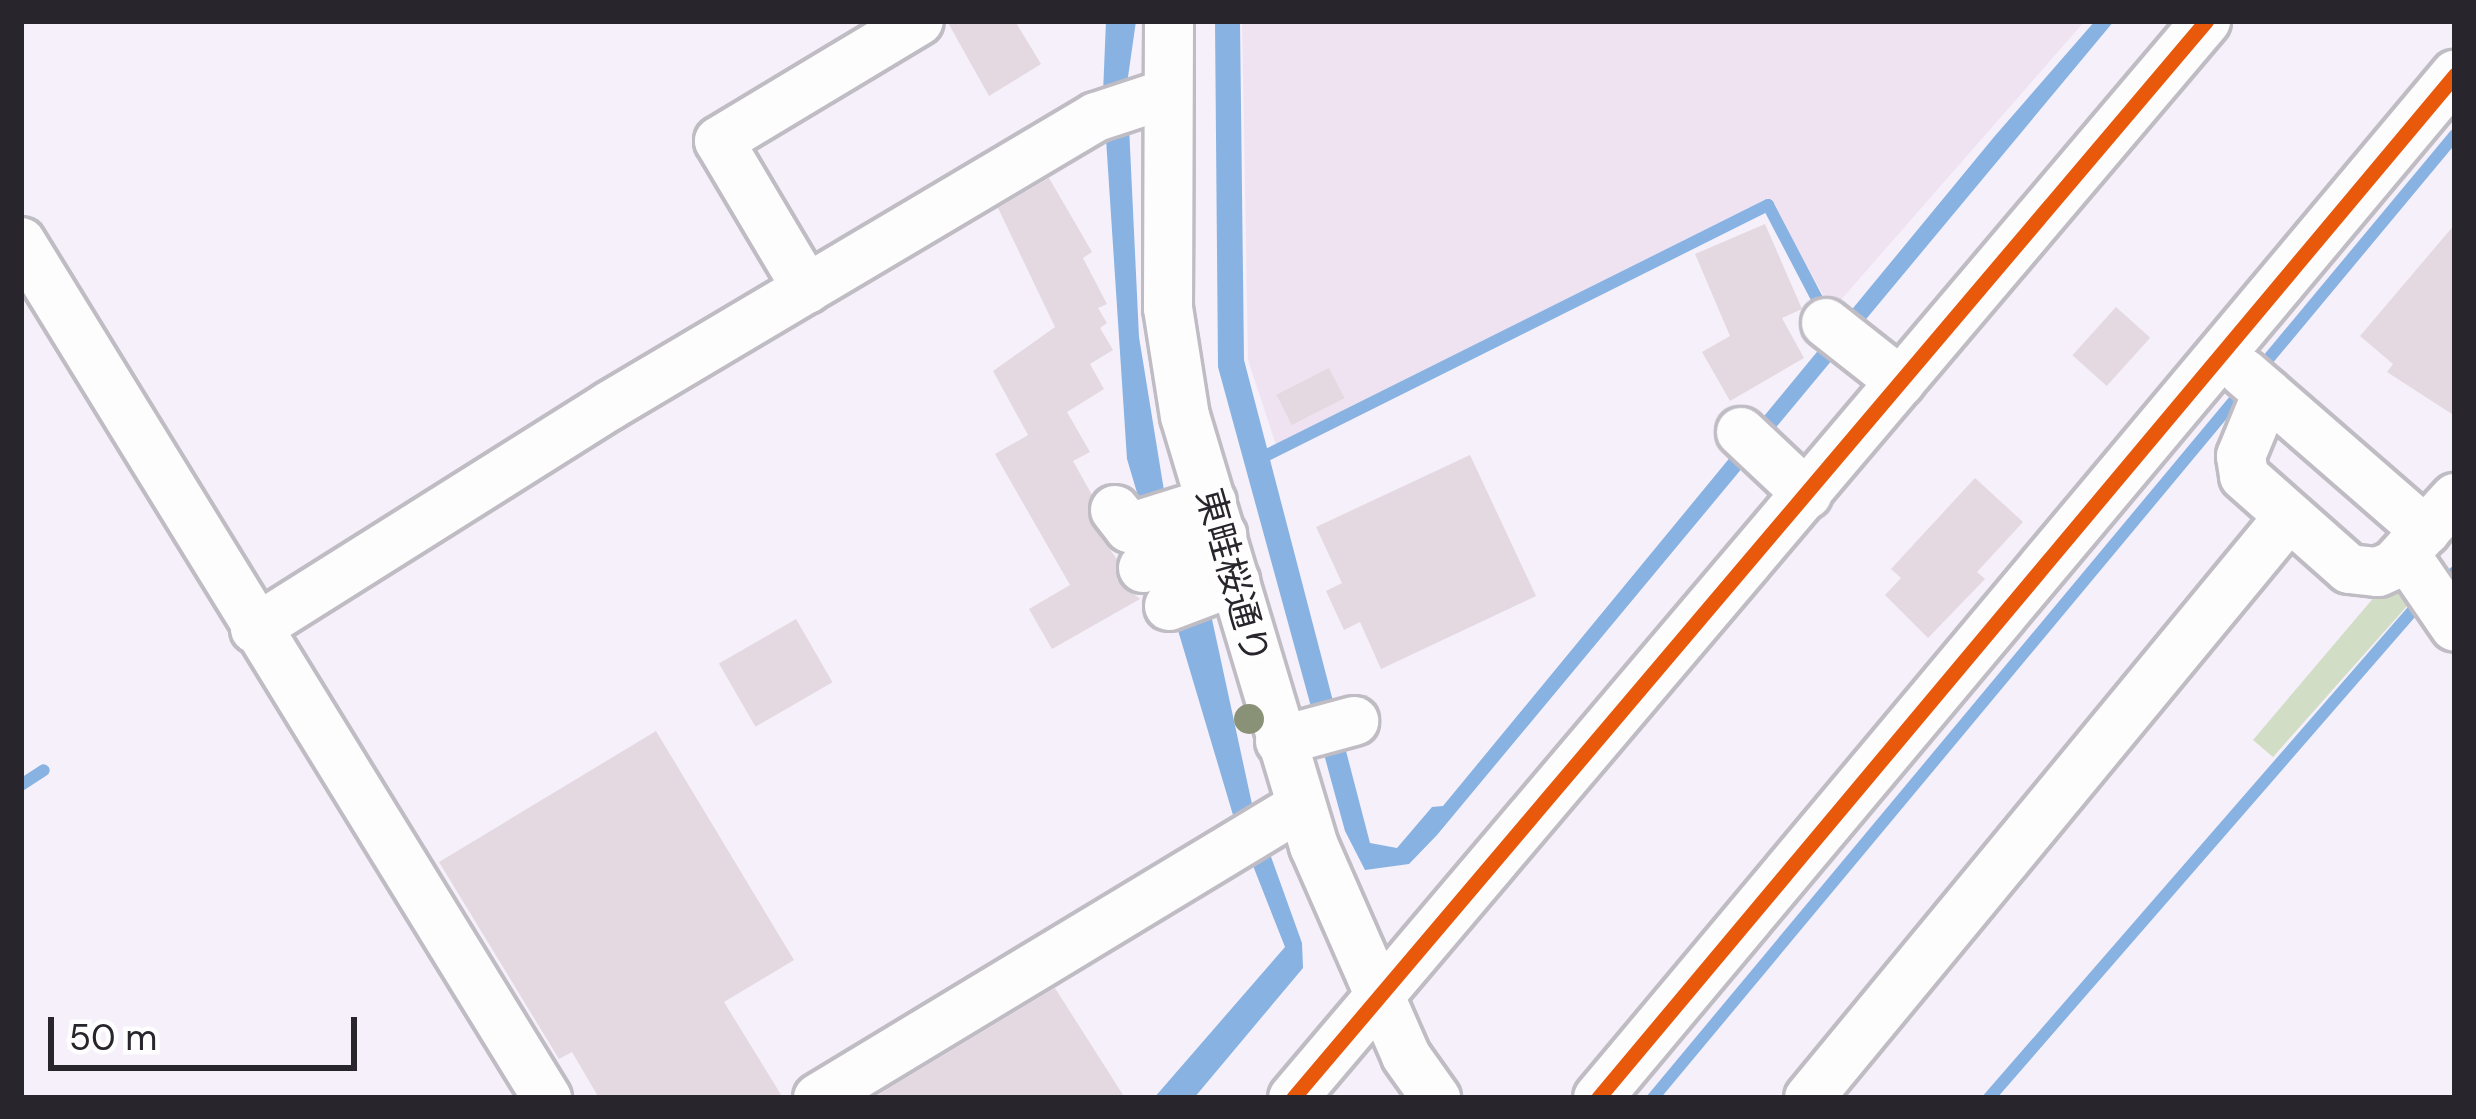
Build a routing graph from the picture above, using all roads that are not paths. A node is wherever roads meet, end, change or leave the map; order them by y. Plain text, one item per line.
1 (919, 21) edge
2 (1169, 21) edge
3 (2194, 26) edge
4 (2455, 75) edge
5 (1126, 106) junction
6 (21, 242) edge
7 (807, 289) junction
8 (1840, 332) dead end
9 (2247, 375) junction
10 (1901, 382) junction
11 (1753, 443) dead end
12 (1807, 494) junction
13 (2287, 519) junction
14 (2434, 566) edge
15 (255, 629) junction
16 (1272, 823) junction
17 (1382, 994) junction
18 (547, 1098) edge
19 (818, 1098) edge
20 (1292, 1098) edge
21 (1436, 1098) edge
22 (1598, 1098) edge
23 (1809, 1098) edge

1 - 7 street
2 - 5 street, 東畦桜通り
3 - 10 street
4 - 9 street
5 - 7 street
5 - 16 street, 東畦桜通り
6 - 15 street
7 - 15 street
8 - 10 street
9 - 13 street
9 - 14 street
9 - 22 street
10 - 12 street
11 - 12 street
12 - 17 street
13 - 14 street
13 - 23 street
15 - 18 street
16 - 17 street, 東畦桜通り
16 - 19 street
17 - 20 street
17 - 21 street, 東畦桜通り

